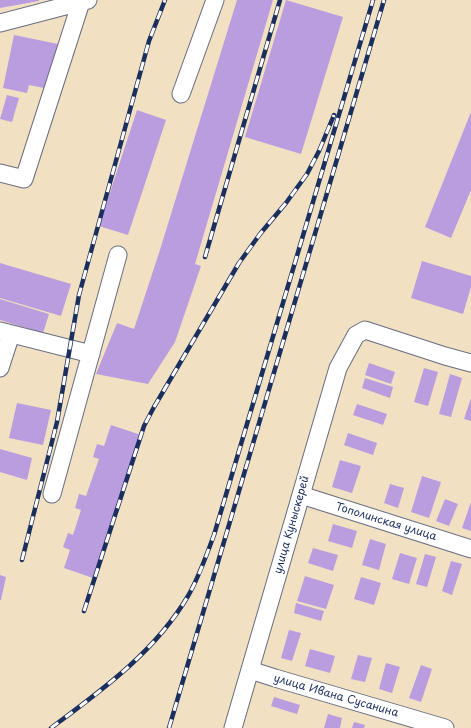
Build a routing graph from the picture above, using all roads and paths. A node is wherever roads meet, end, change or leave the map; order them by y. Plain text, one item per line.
1 (215, 0) edge
2 (85, 1) edge
3 (0, 23) edge
4 (181, 94) dead end
5 (0, 173) edge
6 (118, 255) dead end
7 (5, 332) edge
8 (91, 354) junction
9 (471, 363) edge
10 (0, 368) edge
11 (52, 494) dead end
12 (301, 495) junction
13 (471, 549) edge
14 (250, 670) junction
15 (233, 728) edge
16 (445, 728) edge

1 - 4 street
2 - 3 street
2 - 5 street
6 - 8 street
7 - 8 street
7 - 10 street
8 - 11 street
9 - 12 street, улица Куныскерей
12 - 13 street, Тополинская улица
12 - 14 street, улица Куныскерей
14 - 15 street, улица Куныскерей
14 - 16 street, улица Ивана Сусанина

